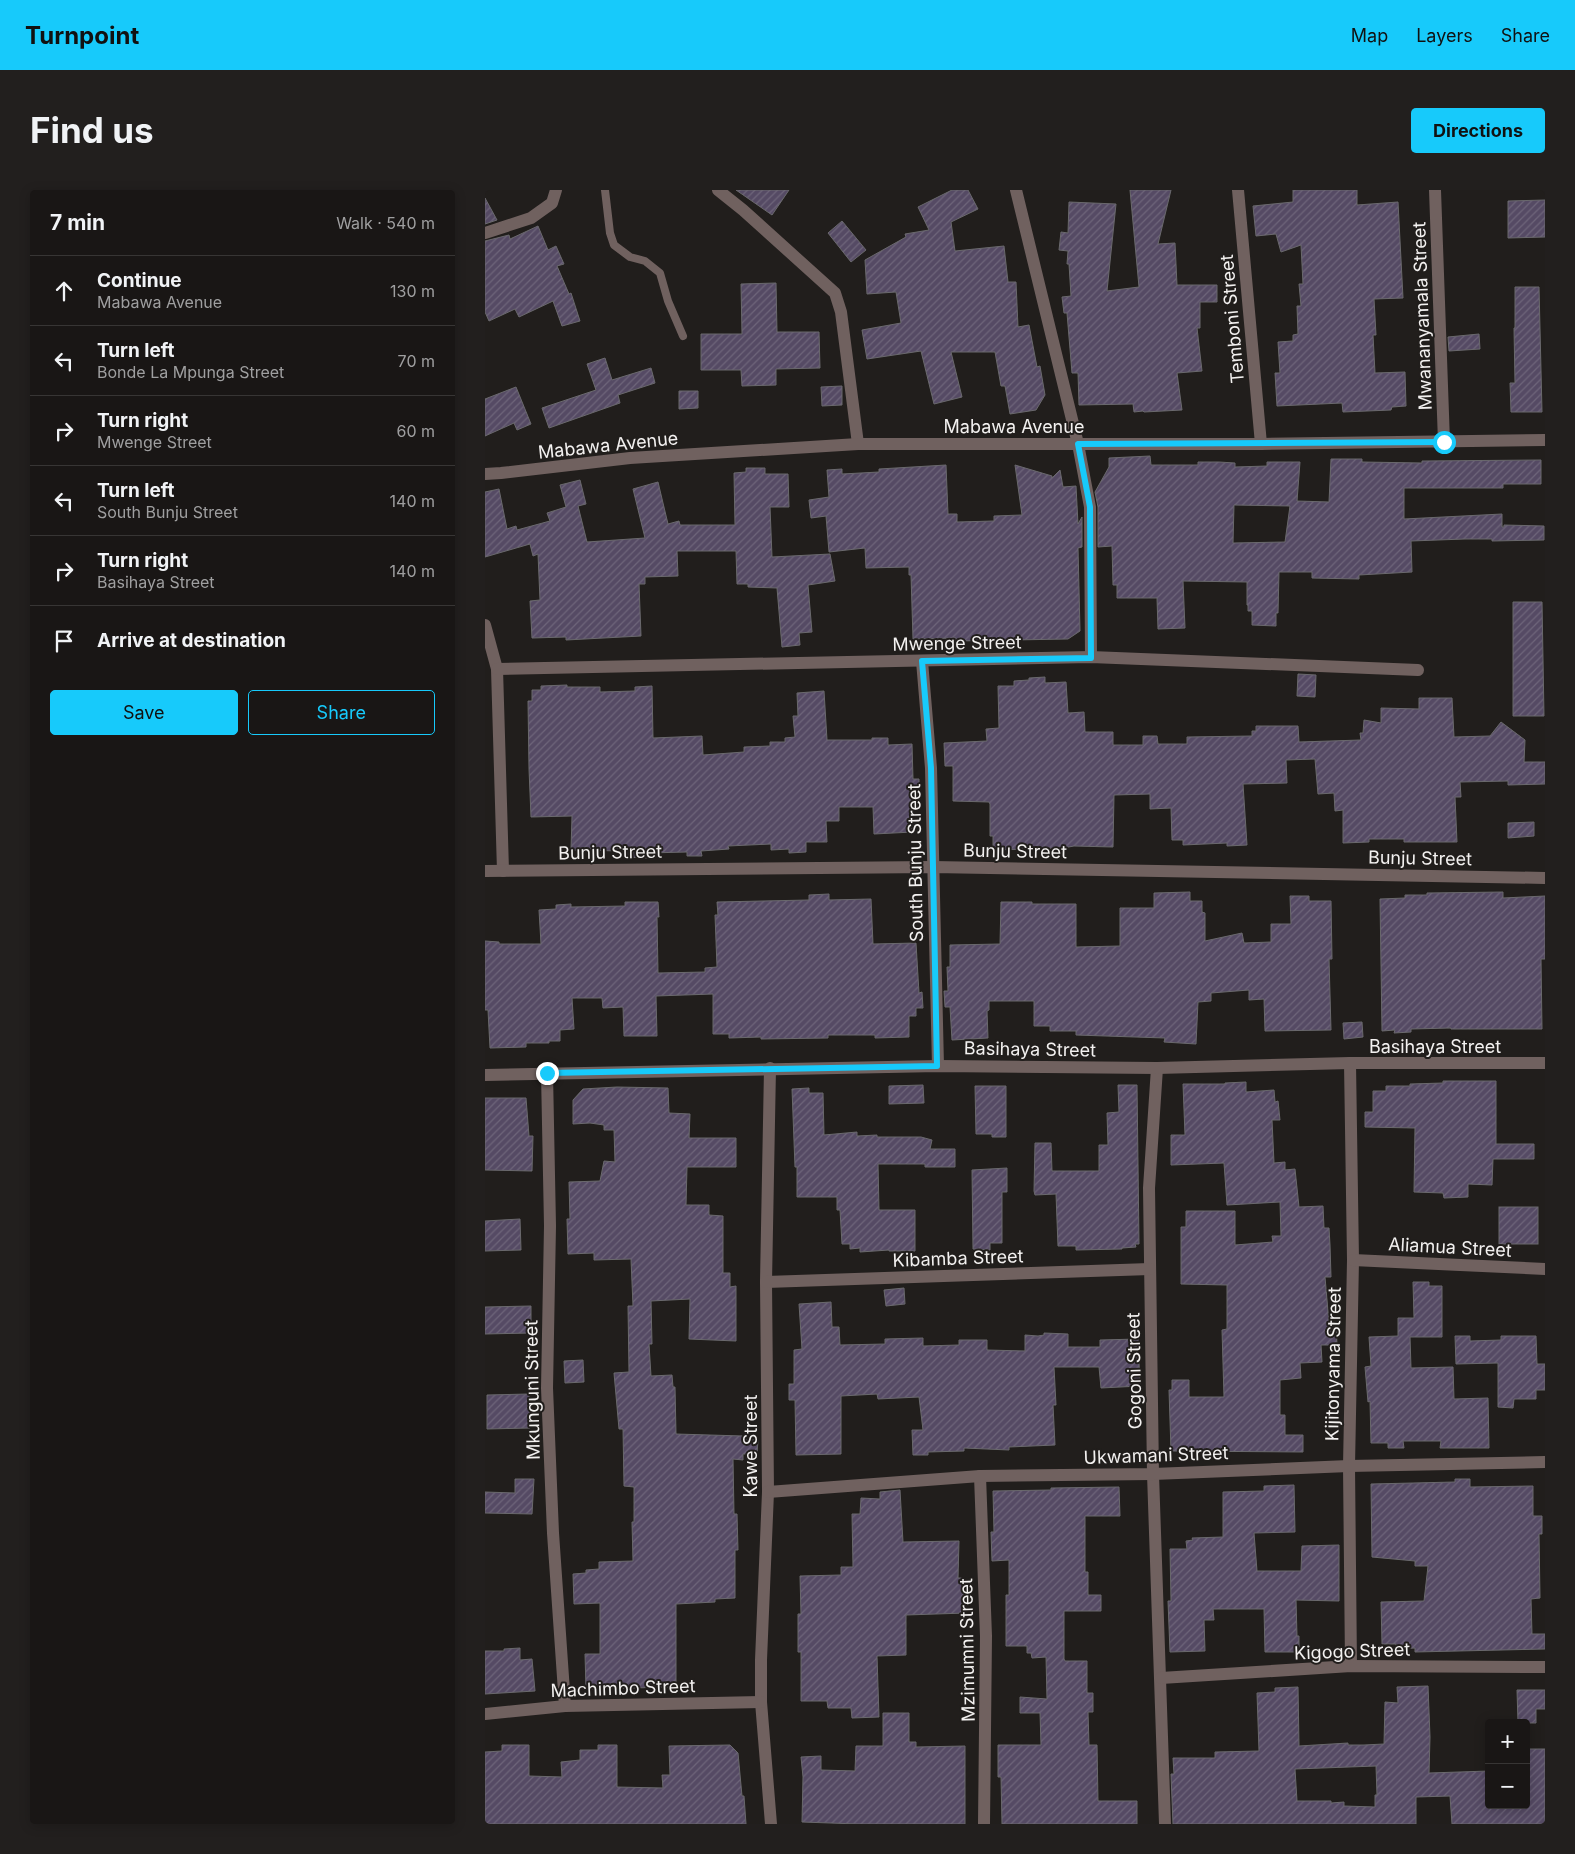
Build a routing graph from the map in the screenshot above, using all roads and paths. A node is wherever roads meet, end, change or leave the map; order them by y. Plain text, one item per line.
1 (556, 190) edge
2 (605, 190) edge
3 (717, 190) edge
4 (1015, 190) edge
5 (1238, 190) edge
6 (1435, 190) edge
7 (485, 233) edge
8 (683, 336) dead end
9 (1545, 440) edge
10 (1444, 442) junction
11 (858, 444) junction
12 (1078, 444) junction
13 (1261, 444) junction
14 (485, 474) edge
15 (485, 625) edge
16 (1091, 658) junction
17 (922, 661) junction
18 (497, 670) junction
19 (1417, 670) dead end
20 (933, 867) junction
21 (485, 871) edge
22 (503, 871) junction
23 (1545, 878) edge
24 (1350, 1063) junction
25 (1545, 1063) edge
26 (937, 1066) junction
27 (770, 1068) junction
28 (1157, 1068) junction
29 (547, 1073) junction
30 (485, 1075) edge
31 (1353, 1260) junction
32 (1150, 1269) junction
33 (1545, 1269) edge
34 (766, 1282) junction
35 (1545, 1462) edge
36 (1349, 1466) junction
37 (1153, 1474) junction
38 (980, 1476) junction
39 (768, 1492) junction
40 (1351, 1666) junction
41 (1545, 1668) edge
42 (1161, 1678) junction
43 (761, 1702) junction
44 (565, 1706) junction
45 (485, 1714) edge
46 (771, 1824) edge
47 (984, 1824) edge
48 (1165, 1824) edge

1 - 7 street
2 - 8 lane
3 - 11 street
4 - 12 street
5 - 13 street, Temboni Street
6 - 10 street, Mwananyamala Street
9 - 10 street, Mabawa Avenue
10 - 13 street, Mabawa Avenue
11 - 12 street, Mabawa Avenue
11 - 14 street, Mabawa Avenue
12 - 13 street, Mabawa Avenue
12 - 16 street
15 - 18 street
16 - 17 street, Mwenge Street
16 - 19 street, Mwenge Street
17 - 18 street, Mwenge Street
17 - 20 street, South Bunju Street
18 - 22 street
20 - 22 street, Bunju Street
20 - 23 street, Bunju Street
20 - 26 street, South Bunju Street
21 - 22 street, Bunju Street
24 - 25 street, Basihaya Street
24 - 28 street, Basihaya Street
24 - 31 street, Kijitonyama Street
26 - 27 street, Basihaya Street
26 - 28 street, Basihaya Street
27 - 29 street, Basihaya Street
27 - 34 street, Kawe Street
28 - 32 street, Gogoni Street
29 - 30 street, Basihaya Street
29 - 44 street, Mkunguni Street
31 - 33 street, Aliamua Street
31 - 36 street, Kijitonyama Street
32 - 34 street, Kibamba Street
32 - 37 street, Gogoni Street
34 - 39 street, Kawe Street
35 - 36 street, Ukwamani Street
36 - 37 street, Ukwamani Street
36 - 40 street, Kijitonyama Street
37 - 38 street, Ukwamani Street
37 - 42 street, Gogoni Street
38 - 39 street, Ukwamani Street
38 - 47 street, Mzimumni Street
39 - 43 street, Kawe Street
40 - 41 street, Kigogo Street
40 - 42 street, Kigogo Street
42 - 48 street, Gogoni Street
43 - 44 street, Machimbo Street
43 - 46 street, Kawe Street
44 - 45 street, Machimbo Street

